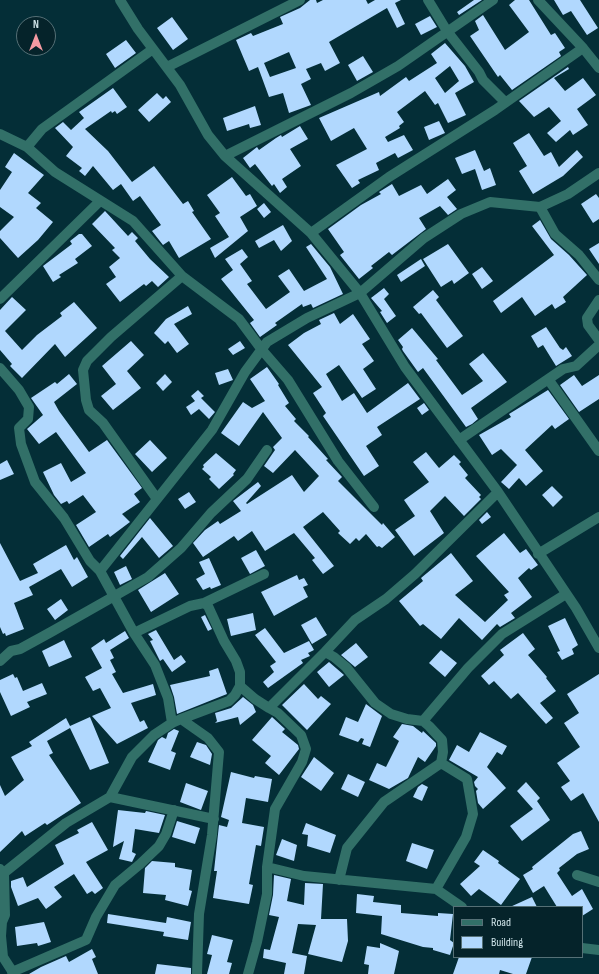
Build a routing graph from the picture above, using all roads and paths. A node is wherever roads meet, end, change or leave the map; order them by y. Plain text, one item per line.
1 (120, 0) edge
2 (300, 0) edge
3 (428, 0) edge
4 (493, 0) edge
5 (538, 0) edge
6 (447, 31) junction
7 (583, 48) junction
8 (153, 49) junction
9 (167, 67) junction
10 (599, 68) edge
11 (505, 102) junction
12 (0, 134) edge
13 (27, 147) junction
14 (225, 156) junction
15 (599, 173) edge
16 (100, 200) junction
17 (540, 207) junction
18 (311, 233) junction
19 (182, 276) junction
20 (599, 280) edge
21 (360, 293) junction
22 (0, 299) edge
23 (599, 300) edge
24 (599, 340) edge
25 (599, 345) edge
26 (262, 350) junction
27 (0, 368) edge
28 (548, 379) junction
29 (459, 440) junction
30 (267, 450) dead end
31 (599, 450) edge
32 (498, 492) junction
33 (157, 499) junction
34 (374, 507) dead end
35 (599, 517) edge
36 (538, 554) junction
37 (100, 571) junction
38 (264, 574) dead end
39 (566, 594) junction
40 (114, 596) junction
41 (204, 603) junction
42 (134, 633) junction
43 (599, 648) edge
44 (325, 652) junction
45 (1, 657) edge
46 (240, 686) junction
47 (269, 708) junction
48 (177, 721) junction
49 (423, 721) junction
50 (441, 763) junction
51 (110, 797) junction
52 (174, 810) junction
53 (214, 819) junction
54 (267, 867) junction
55 (1, 873) edge
56 (577, 875) dead end
57 (340, 880) junction
58 (599, 882) edge
59 (436, 889) junction
60 (461, 906) edge
61 (583, 948) edge
62 (599, 950) edge
63 (13, 973) edge
64 (197, 974) edge
65 (248, 974) edge

1 - 8 street
2 - 9 street
3 - 6 street
4 - 6 street
5 - 7 street
6 - 11 street
6 - 14 street
7 - 10 street
7 - 11 street
8 - 9 street
8 - 13 street
9 - 14 street
11 - 18 street
12 - 13 street
13 - 16 street
14 - 18 street
15 - 17 street
16 - 19 street
16 - 22 street
17 - 20 street
17 - 21 street
18 - 21 street
19 - 26 street
19 - 33 street
21 - 26 street
21 - 29 street
23 - 24 street
25 - 28 street
26 - 33 street
26 - 34 street
27 - 37 street
28 - 29 street
28 - 31 street
29 - 32 street
30 - 40 street
32 - 36 street
32 - 44 street
33 - 37 street
35 - 36 street
36 - 39 street
37 - 40 street
38 - 41 street
39 - 43 street
39 - 49 street
40 - 42 street
40 - 45 street
41 - 42 street
41 - 46 street
42 - 48 street
44 - 47 street
44 - 49 street
46 - 47 street
46 - 48 street
47 - 54 street
48 - 51 street
48 - 53 street
49 - 50 street
50 - 57 street
50 - 59 street
51 - 52 street
51 - 55 street
52 - 53 street
52 - 63 street
53 - 64 street
54 - 57 street
54 - 65 street
55 - 63 street
56 - 58 street
57 - 59 street
59 - 60 street
61 - 62 street

